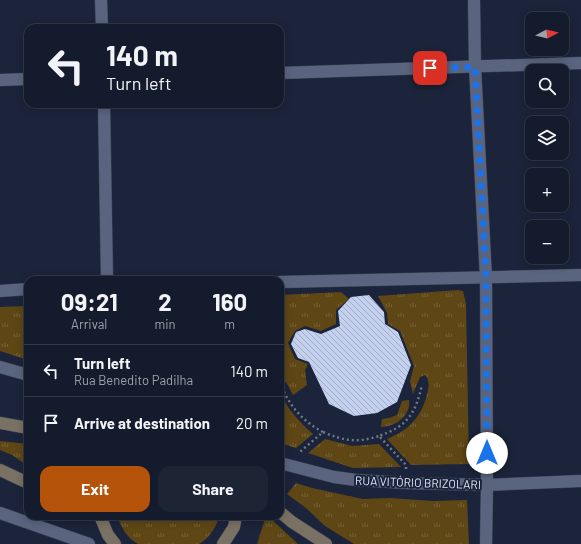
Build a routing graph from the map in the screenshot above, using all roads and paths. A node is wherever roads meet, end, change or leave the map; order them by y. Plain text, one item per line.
1 (101, 0) edge
2 (474, 0) edge
3 (102, 24) edge
4 (581, 63) edge
5 (475, 67) junction
6 (284, 73) edge
7 (24, 79) edge
8 (0, 80) edge
9 (104, 108) edge
10 (581, 275) edge
11 (107, 276) edge
12 (486, 278) junction
13 (284, 282) edge
14 (24, 289) edge
15 (0, 291) edge
16 (0, 367) edge
17 (24, 374) edge
18 (422, 385) dead end
19 (284, 390) edge
20 (0, 423) edge
21 (24, 427) edge
22 (323, 432) junction
23 (379, 436) junction
24 (284, 464) edge
25 (297, 467) junction
26 (0, 470) edge
27 (24, 481) edge
28 (581, 481) edge
29 (406, 483) junction
30 (487, 485) junction
31 (0, 513) edge
32 (284, 515) edge
33 (102, 520) edge
34 (235, 520) edge
35 (89, 544) edge
36 (115, 544) edge
37 (223, 544) edge
38 (326, 544) edge
39 (486, 544) edge

1 - 3 street
2 - 5 street
4 - 5 street
5 - 6 street
5 - 12 street
7 - 8 street
9 - 11 street
10 - 12 street
12 - 13 street
12 - 30 street
14 - 15 street
16 - 17 street
18 - 23 path
19 - 22 path
20 - 21 main road
22 - 23 path
22 - 25 path
23 - 29 path
24 - 25 street, RUA VITÓRIO BRIZOLARI
25 - 29 street, RUA VITÓRIO BRIZOLARI
26 - 27 main road
28 - 30 street, RUA VITÓRIO BRIZOLARI
29 - 30 street, RUA VITÓRIO BRIZOLARI
30 - 39 street
31 - 35 street
32 - 38 main road
33 - 36 main road
34 - 37 main road

